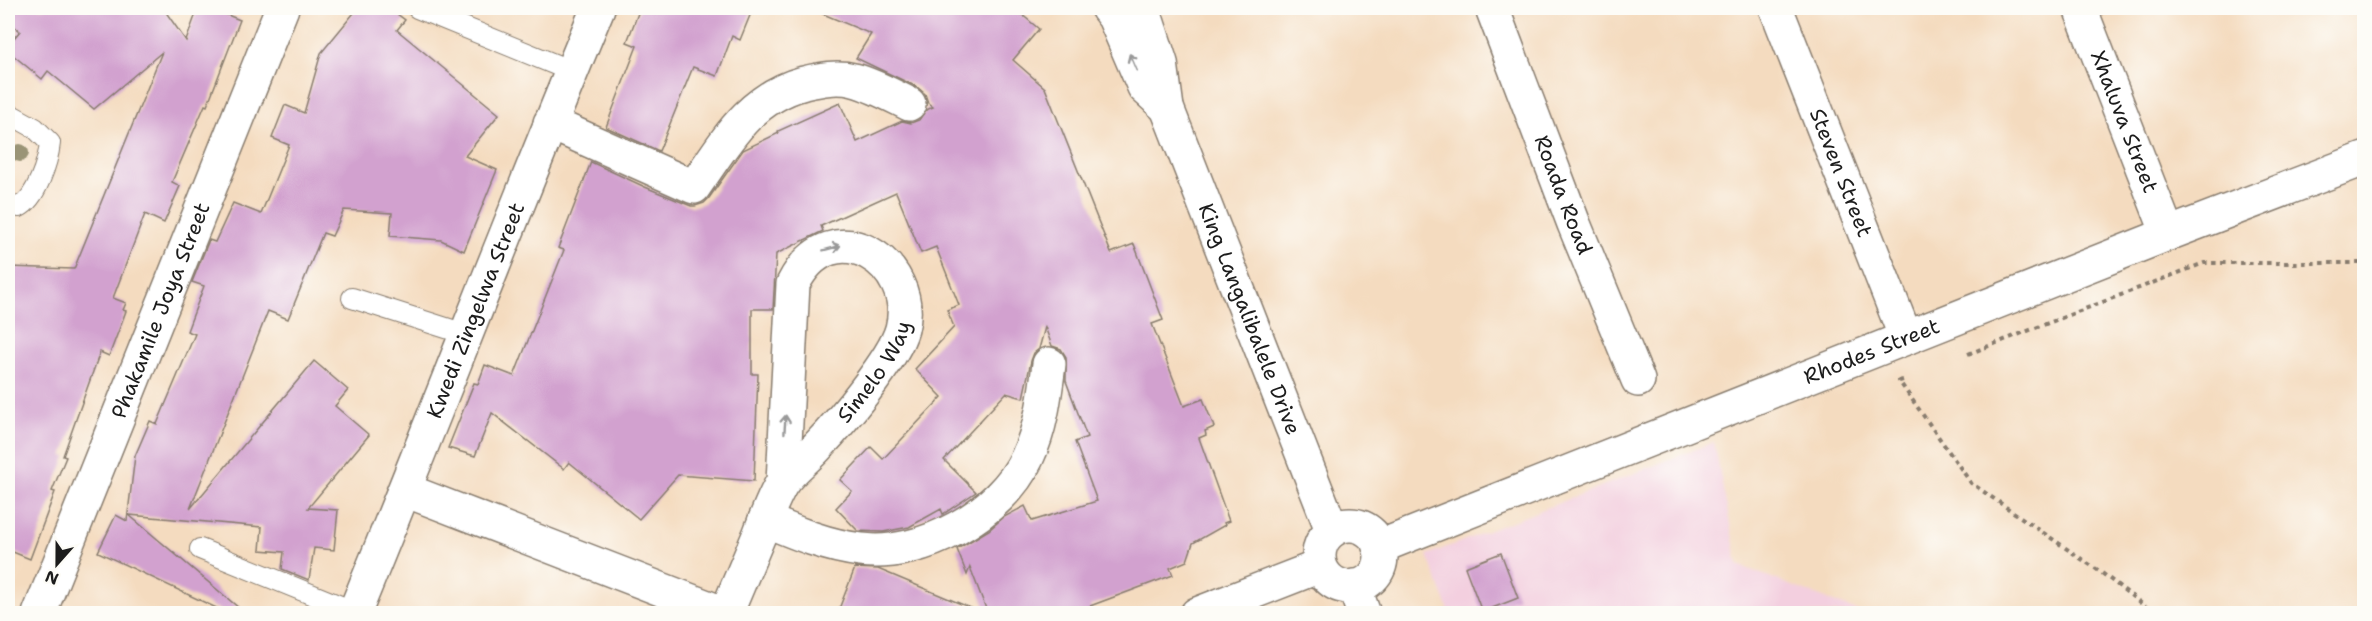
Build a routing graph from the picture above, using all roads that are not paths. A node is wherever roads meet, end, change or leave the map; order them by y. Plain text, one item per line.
1 (282, 8) edge
2 (417, 8) edge
3 (598, 8) edge
4 (1107, 8) edge
5 (1143, 8) edge
6 (1492, 8) edge
7 (1776, 8) edge
8 (2080, 8) edge
9 (572, 71) junction
10 (909, 104) dead end
11 (1167, 108) junction
12 (8, 113) edge
13 (550, 123) junction
14 (2364, 159) edge
15 (8, 205) edge
16 (2168, 234) junction
17 (352, 298) dead end
18 (465, 334) junction
19 (1906, 338) junction
20 (1049, 364) dead end
21 (1638, 381) dead end
22 (783, 482) junction
23 (405, 490) junction
24 (765, 520) junction
25 (1332, 530) junction
26 (1380, 547) junction
27 (200, 549) dead end
28 (1320, 566) junction
29 (1359, 600) edge
30 (682, 606) edge
31 (354, 613) edge
32 (39, 614) edge
33 (726, 614) edge
34 (1197, 614) edge

1 - 32 street, Phakamile Joya Street
2 - 9 lane
3 - 9 street, Kwedi Zingelwa Street
11 -> 4 street, King Langalibalele Drive
5 - 11 street, King Langalibalele Drive
6 - 21 street, Roada Road
7 - 19 street, Steven Street
8 - 16 street, Xhaluva Street
9 - 13 street, Kwedi Zingelwa Street
10 - 13 street
11 - 25 street, King Langalibalele Drive
12 - 15 lane
13 - 18 street, Kwedi Zingelwa Street
14 - 16 street, Rhodes Street
16 - 19 street, Rhodes Street
17 - 18 lane
18 - 23 street, Kwedi Zingelwa Street
19 - 26 street, Rhodes Street
20 - 24 street
22 -> 22 street, Simelo Way
22 - 24 street, Simelo Way
23 - 30 street
23 - 31 street, Kwedi Zingelwa Street
24 - 33 street, Simelo Way
25 - 26 street
25 - 28 street
26 - 29 street
27 - 31 lane
28 - 29 street
28 - 34 street
30 - 33 street

